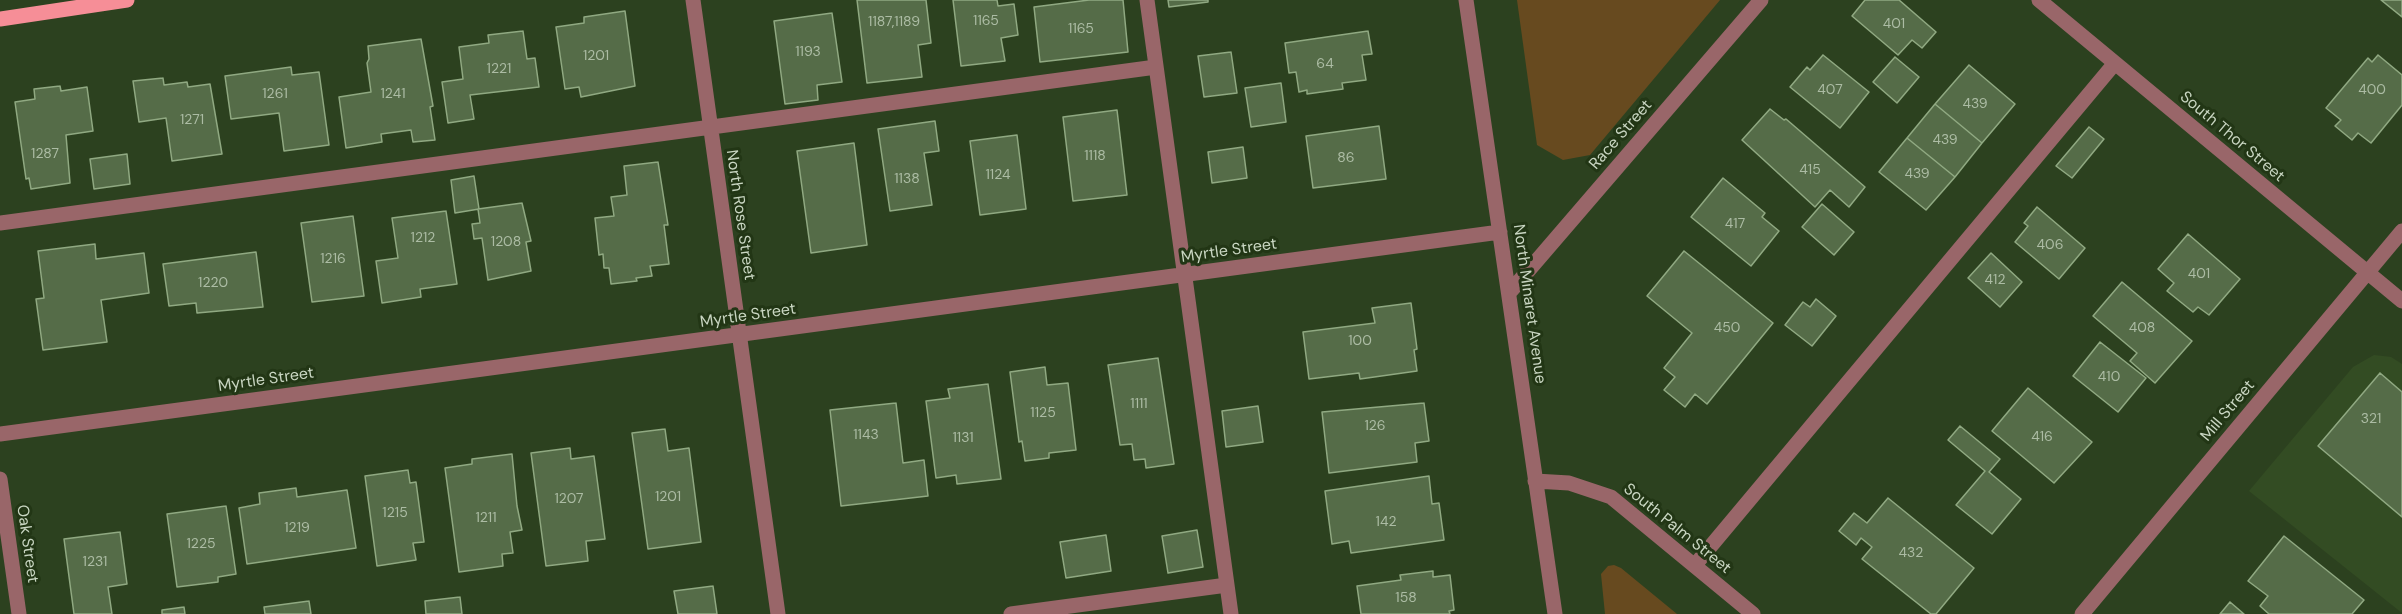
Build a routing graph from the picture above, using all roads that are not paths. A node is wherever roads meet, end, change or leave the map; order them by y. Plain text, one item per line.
1 (127, 0) edge
2 (693, 0) edge
3 (1147, 0) edge
4 (1467, 0) edge
5 (1761, 0) edge
6 (2039, 0) edge
7 (0, 19) edge
8 (2115, 63) junction
9 (1156, 67) junction
10 (710, 127) junction
11 (0, 224) edge
12 (2402, 231) edge
13 (1500, 232) junction
14 (2368, 272) junction
15 (1185, 275) junction
16 (1509, 293) junction
17 (2402, 302) edge
18 (739, 335) junction
19 (0, 434) edge
20 (0, 479) edge
21 (1536, 481) junction
22 (1695, 565) junction
23 (1227, 585) junction
24 (19, 614) edge
25 (778, 614) edge
26 (1011, 614) edge
27 (1231, 614) edge
28 (1555, 614) edge
29 (1753, 614) edge
30 (2082, 614) edge

1 - 7 main road
2 - 10 street, North Rose Street
3 - 9 street
4 - 13 street, North Minaret Avenue
5 - 16 street, Race Street
6 - 8 street, South Thor Street
8 - 14 street, South Thor Street
8 - 22 street
9 - 10 street
9 - 15 street
10 - 11 street
10 - 18 street, North Rose Street
12 - 14 street, Mill Street
13 - 15 street, Myrtle Street
13 - 16 street, North Minaret Avenue
14 - 17 street, South Thor Street
14 - 30 street, Mill Street
15 - 18 street, Myrtle Street
15 - 23 street
16 - 21 street, North Minaret Avenue
18 - 19 street, Myrtle Street
18 - 25 street, North Rose Street
20 - 24 street, Oak Street
21 - 22 street, South Palm Street
21 - 28 street, North Minaret Avenue
22 - 29 street, South Palm Street
23 - 26 street
23 - 27 street

